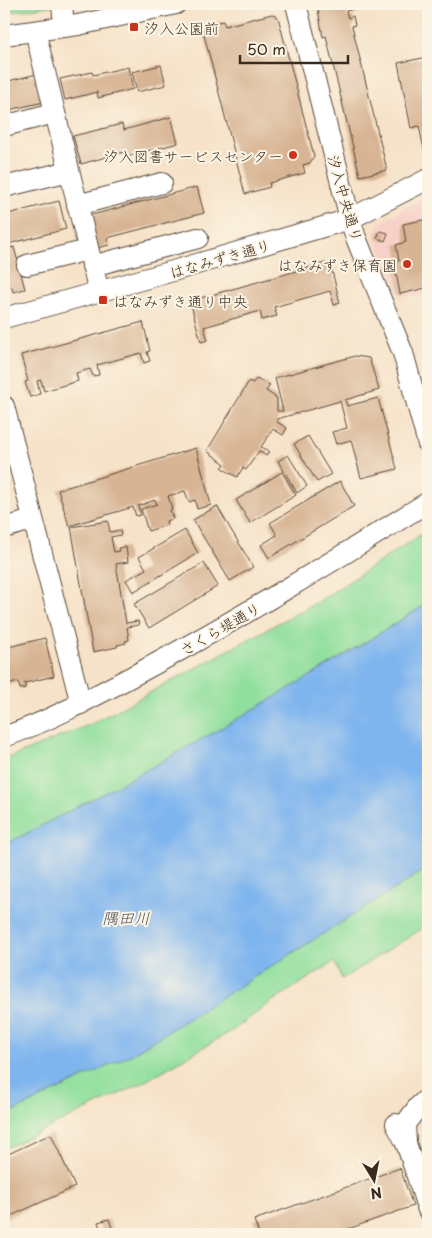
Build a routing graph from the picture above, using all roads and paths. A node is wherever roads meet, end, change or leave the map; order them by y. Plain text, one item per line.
1 (62, 4) edge
2 (75, 4) edge
3 (176, 4) edge
4 (296, 4) edge
5 (71, 26) junction
6 (35, 31) junction
7 (4, 35) edge
8 (54, 113) junction
9 (4, 126) edge
10 (69, 171) junction
11 (428, 178) edge
12 (5, 182) edge
13 (162, 184) dead end
14 (77, 205) junction
15 (350, 219) junction
16 (198, 238) dead end
17 (90, 258) junction
18 (27, 265) dead end
19 (99, 292) junction
20 (4, 318) edge
21 (4, 406) edge
22 (428, 444) edge
23 (428, 502) edge
24 (32, 520) junction
25 (4, 528) edge
26 (81, 704) junction
27 (4, 737) edge
28 (428, 1098) edge
29 (396, 1124) dead end
30 (406, 1143) junction
31 (428, 1210) edge

1 - 5 street
2 - 5 street
3 - 5 street
4 - 15 street, 汐入中央通り
5 - 6 street
6 - 7 street
6 - 8 street
8 - 9 street
8 - 10 street
10 - 12 street
10 - 14 street
11 - 15 street, はなみずき通り
13 - 14 street
14 - 17 street
15 - 19 street, はなみずき通り
15 - 22 street, 汐入中央通り
16 - 17 street
17 - 18 street
17 - 19 street
19 - 20 street, はなみずき通り
21 - 24 street
23 - 26 street, さくら堤通り
24 - 25 street
24 - 26 street
26 - 27 street, さくら堤通り
28 - 30 street
29 - 30 street
30 - 31 street

